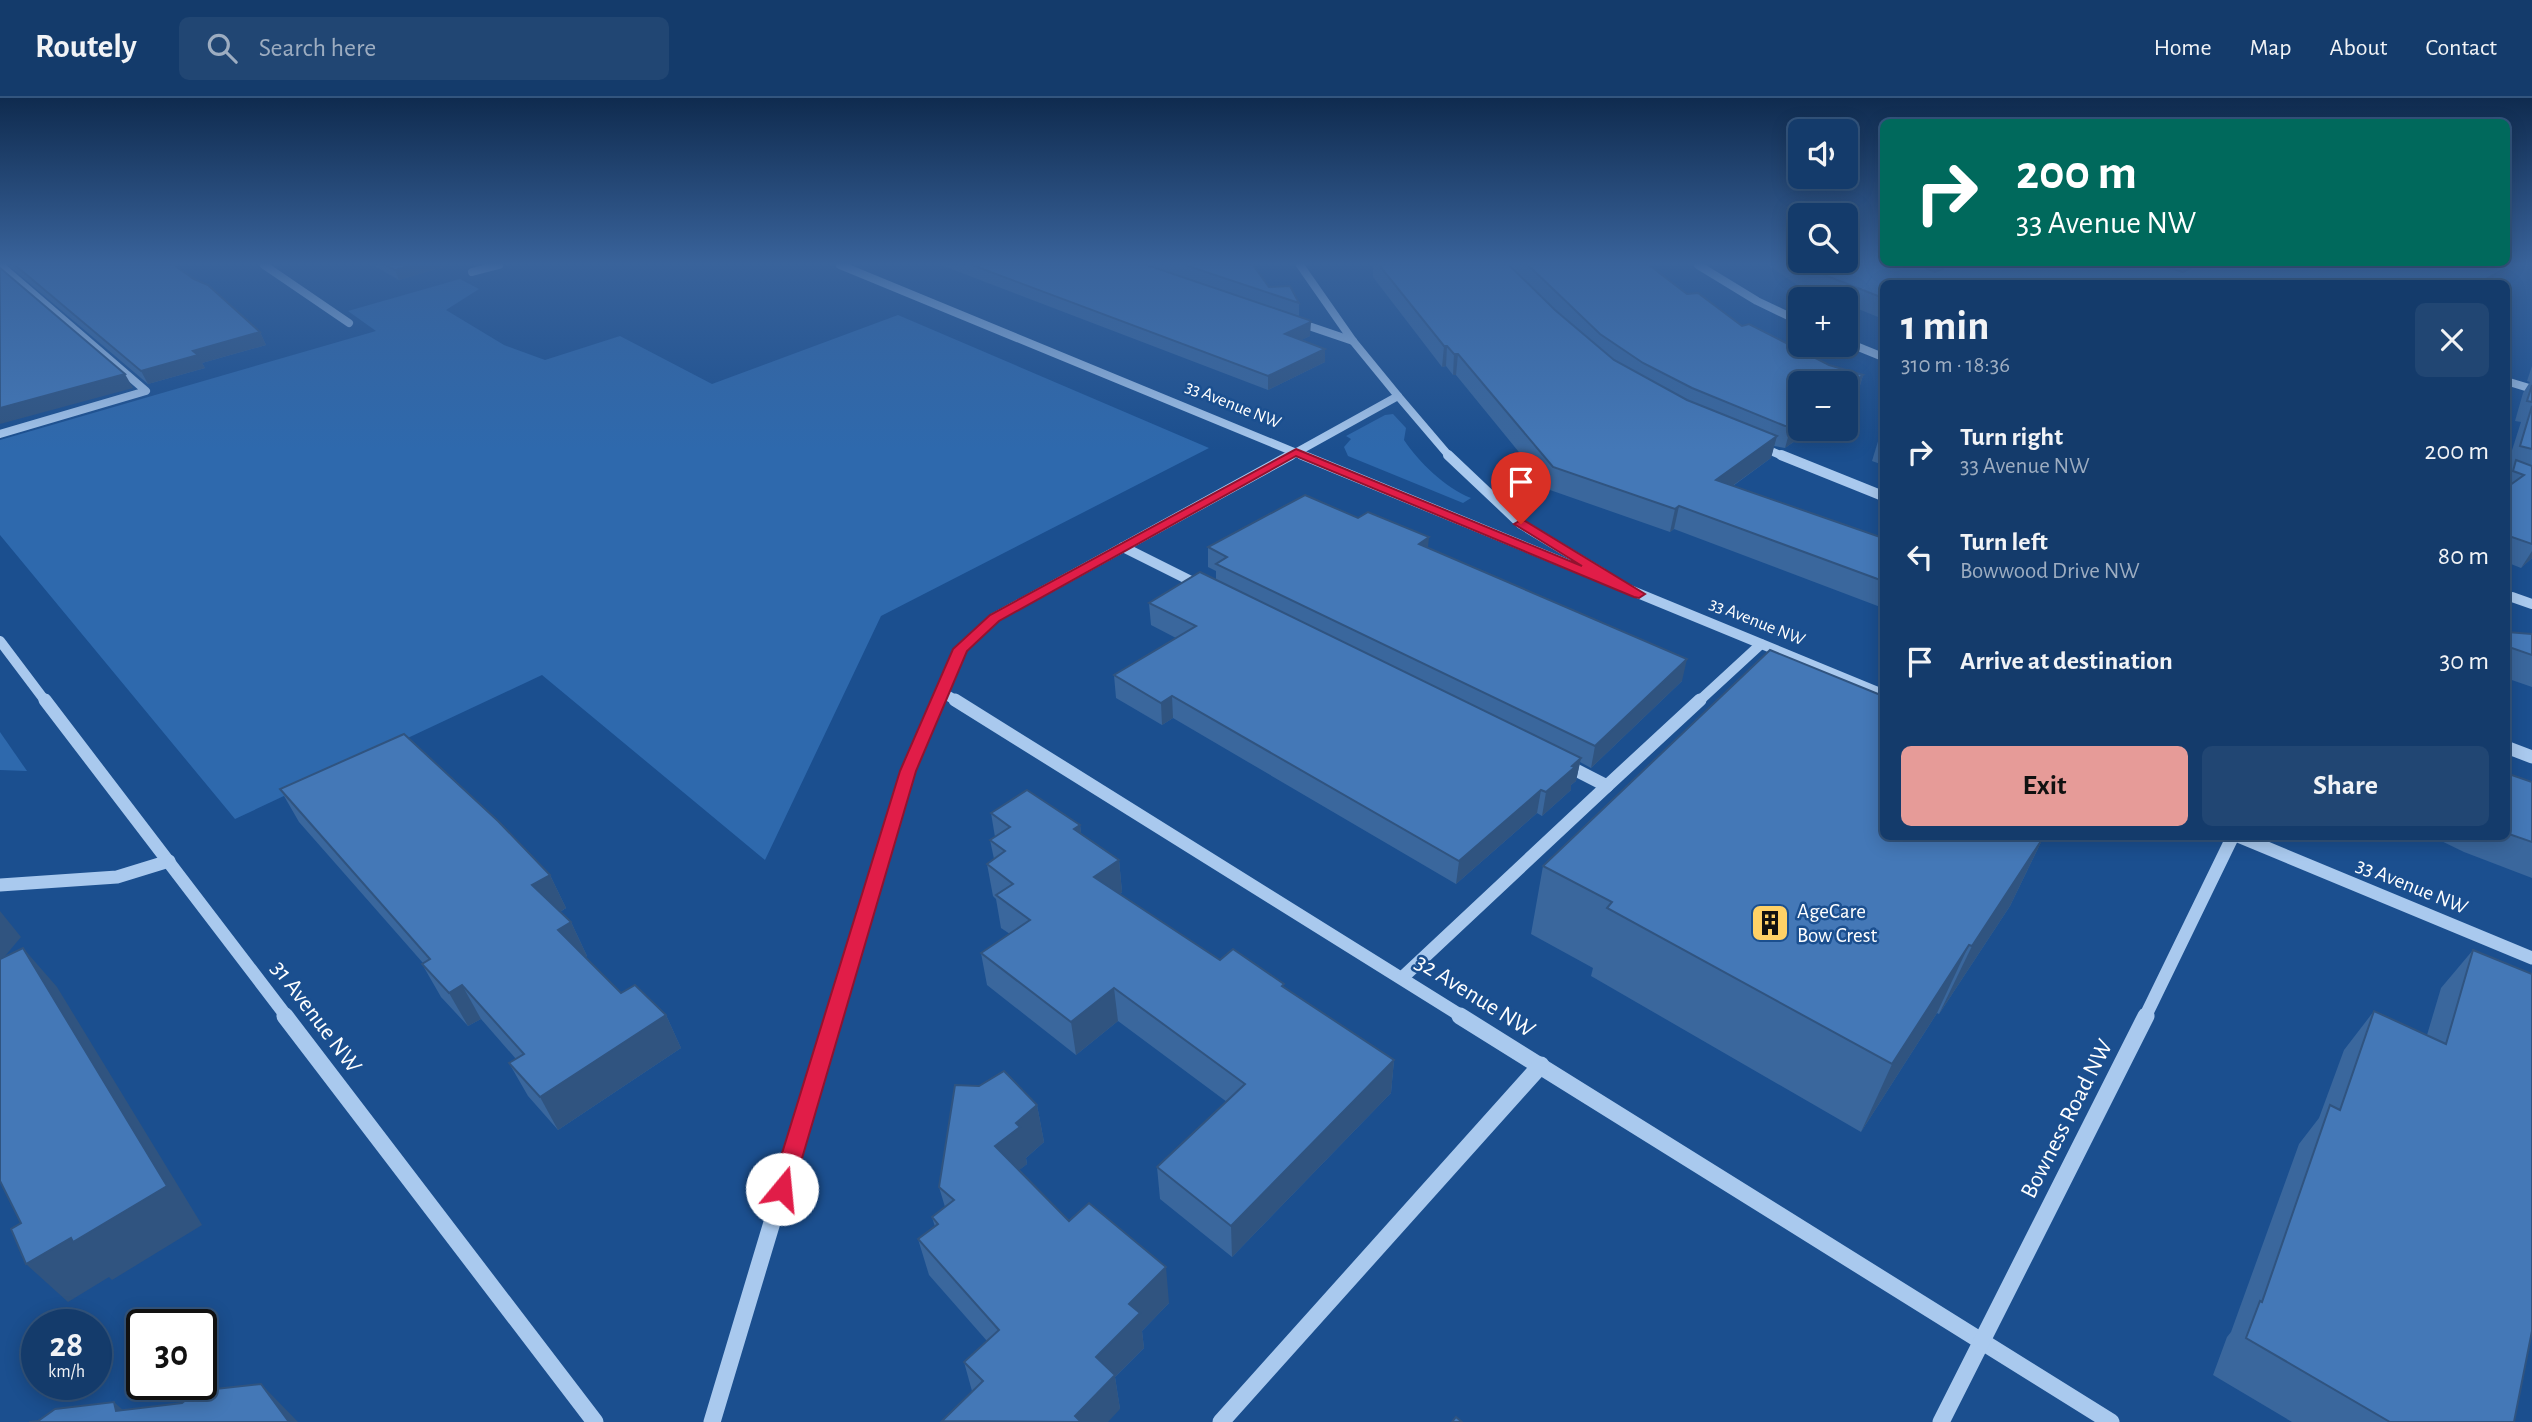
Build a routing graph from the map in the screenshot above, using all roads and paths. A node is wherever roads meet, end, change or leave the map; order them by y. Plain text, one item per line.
1 (72, 327) edge
2 (991, 327) edge
3 (1310, 327) edge
4 (1343, 327) edge
5 (1353, 341) junction
6 (1858, 347) edge
7 (1880, 356) edge
8 (2510, 382) edge
9 (2532, 389) edge
10 (1398, 396) junction
11 (0, 434) edge
12 (1751, 442) edge
13 (1296, 452) junction
14 (1880, 495) edge
15 (1123, 547) junction
16 (1210, 590) edge
17 (1639, 594) junction
18 (2512, 597) dead end
19 (2532, 604) edge
20 (0, 641) edge
21 (1760, 644) junction
22 (942, 692) junction
23 (1880, 693) edge
24 (2510, 749) edge
25 (2532, 757) edge
26 (1558, 761) edge
27 (1607, 786) junction
28 (2233, 840) edge
29 (2245, 840) edge
30 (169, 862) junction
31 (0, 885) edge
32 (2532, 958) edge
33 (1403, 977) junction
34 (1541, 1065) junction
35 (1982, 1341) junction
36 (595, 1422) edge
37 (712, 1422) edge
38 (1222, 1422) edge
39 (1941, 1422) edge
40 (2111, 1422) edge

1 - 11 street
2 - 13 street, 33 Avenue NW
3 - 5 street
4 - 5 street
5 - 10 street
6 - 7 street
8 - 9 street
10 - 13 street
10 - 17 street
12 - 14 street
13 - 15 street
13 - 17 street, 33 Avenue NW
15 - 16 street
15 - 22 street
17 - 21 street, 33 Avenue NW
18 - 19 street
20 - 30 street, 31 Avenue NW
21 - 23 street, 33 Avenue NW
21 - 27 street
22 - 33 street, 32 Avenue NW
22 - 37 street
24 - 25 street
26 - 27 street
27 - 33 street
28 - 35 street, Bowness Road NW
29 - 32 street, 33 Avenue NW
30 - 31 street
30 - 36 street, 31 Avenue NW
33 - 34 street, 32 Avenue NW
34 - 35 street, 32 Avenue NW
34 - 38 street
35 - 39 street, Bowness Road NW
35 - 40 street, 32 Avenue NW

